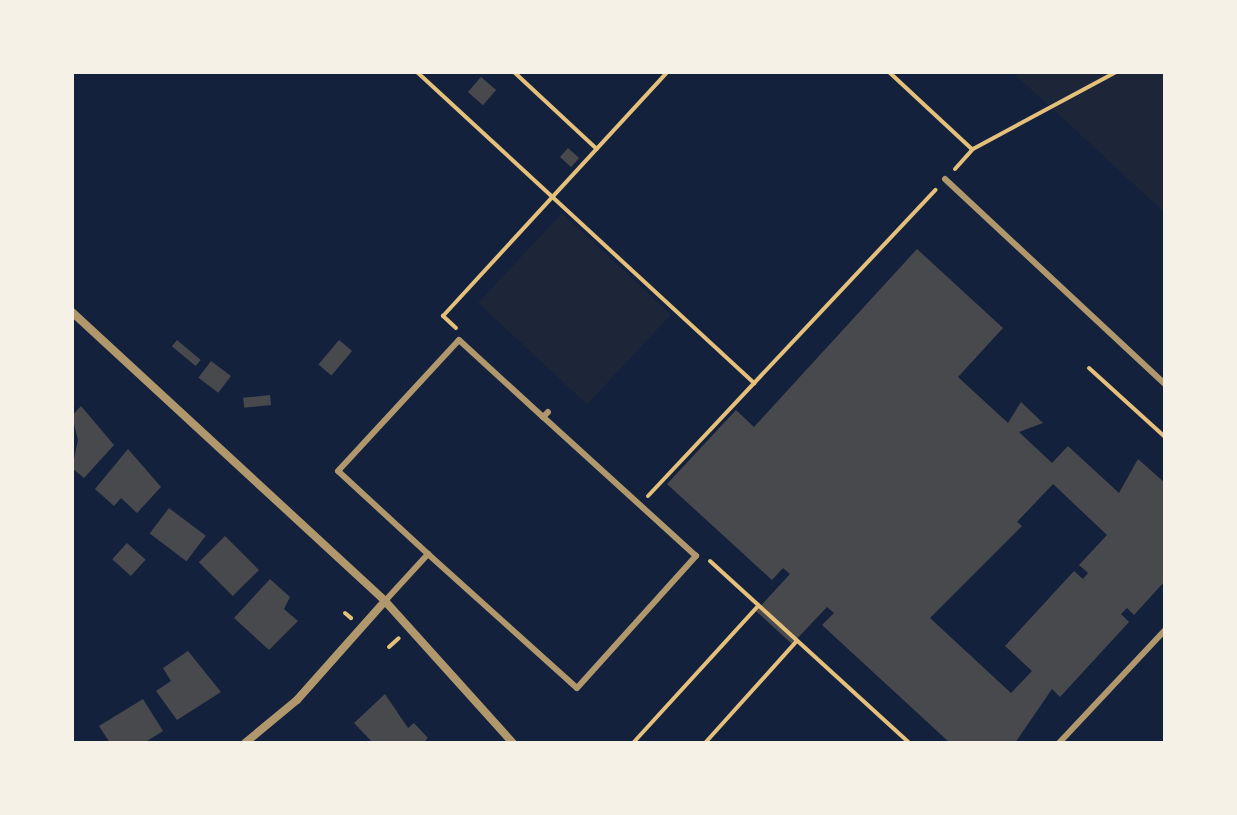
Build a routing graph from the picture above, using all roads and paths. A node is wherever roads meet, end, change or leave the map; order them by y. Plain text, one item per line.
1 (417, 72) edge
2 (514, 72) edge
3 (667, 72) edge
4 (889, 72) edge
5 (1116, 72) edge
6 (597, 149) junction
7 (973, 149) junction
8 (945, 179) junction
9 (553, 197) junction
10 (72, 312) edge
11 (466, 337) dead end
12 (1089, 368) dead end
13 (754, 383) junction
14 (1165, 384) edge
15 (1165, 437) edge
16 (633, 490) dead end
17 (642, 503) junction
18 (655, 510) dead end
19 (699, 551) dead end
20 (428, 554) junction
21 (385, 601) junction
22 (759, 606) junction
23 (345, 613) dead end
24 (351, 618) dead end
25 (1165, 630) edge
26 (399, 638) dead end
27 (797, 641) junction
28 (389, 647) dead end
29 (245, 743) edge
30 (513, 743) edge
31 (633, 743) edge
32 (705, 743) edge
33 (909, 743) edge
34 (1059, 743) edge

1 - 9 path
2 - 6 path
3 - 6 path
4 - 7 path
5 - 7 path
6 - 9 path
7 - 8 path
8 - 13 path
8 - 14 lane
9 - 11 path
9 - 13 path
10 - 21 street
12 - 15 path
13 - 17 path
16 - 17 path
17 - 18 path
17 - 20 lane
17 - 20 lane
19 - 22 path
20 - 21 lane
21 - 29 street
21 - 30 street
22 - 27 path
22 - 31 path
23 - 24 path
25 - 34 lane
26 - 28 path
27 - 32 path
27 - 33 path

